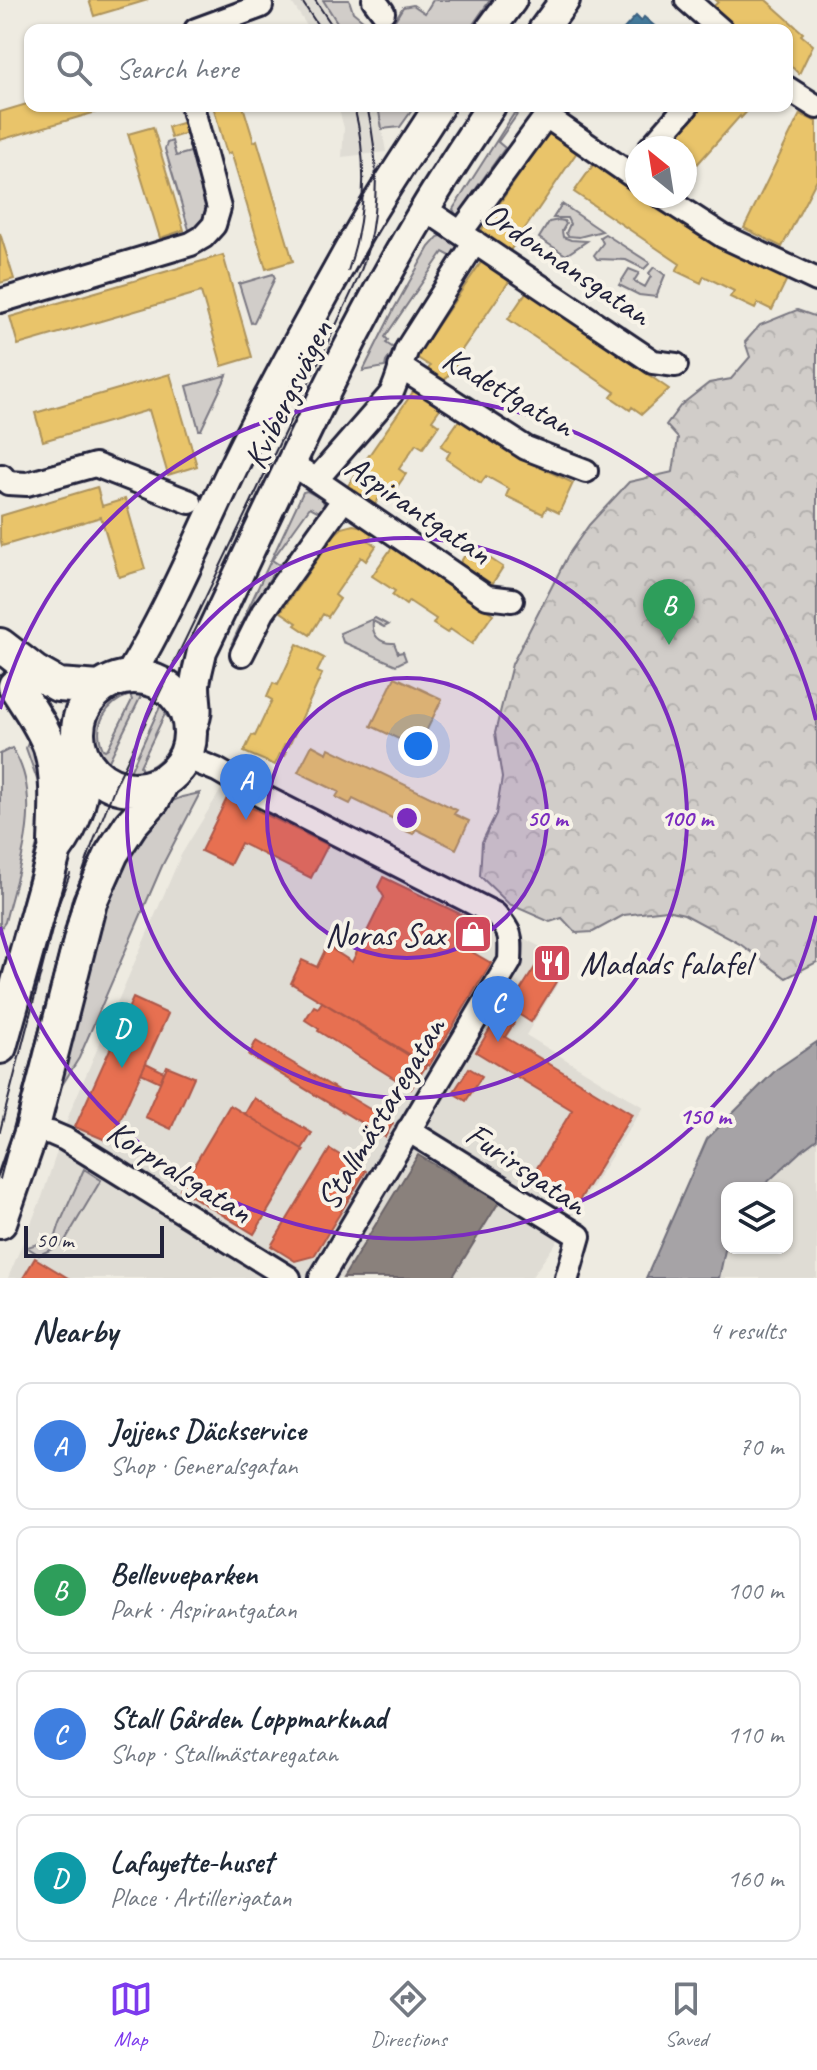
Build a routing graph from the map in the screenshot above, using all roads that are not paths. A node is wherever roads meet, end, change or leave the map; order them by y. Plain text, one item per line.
1 (512, 0) edge
2 (565, 0) edge
3 (687, 0) edge
4 (261, 6) dead end
5 (212, 24) edge
6 (494, 24) edge
7 (547, 24) edge
8 (714, 24) edge
9 (793, 92) edge
10 (817, 107) edge
11 (194, 112) edge
12 (435, 112) edge
13 (487, 112) edge
14 (682, 112) edge
15 (661, 136) edge
16 (625, 166) edge
17 (680, 208) edge
18 (425, 209) junction
19 (468, 237) junction
20 (817, 280) edge
21 (0, 301) edge
22 (676, 365) dead end
23 (400, 367) junction
24 (291, 465) junction
25 (586, 471) dead end
26 (1, 473) edge
27 (316, 480) junction
28 (344, 499) junction
29 (190, 502) dead end
30 (512, 600) dead end
31 (0, 645) edge
32 (242, 654) dead end
33 (7, 680) edge
34 (115, 682) junction
35 (80, 744) junction
36 (188, 744) junction
37 (163, 781) junction
38 (55, 850) junction
39 (0, 1047) edge
40 (32, 1130) junction
41 (408, 1130) junction
42 (0, 1222) edge
43 (289, 1278) edge
44 (321, 1278) edge
45 (567, 1278) edge

1 - 6 street
2 - 7 street
3 - 8 street
4 - 5 street
9 - 10 street
11 - 21 street
12 - 34 street, Kvibergsvägen
13 - 18 street, Kvibergsvägen
14 - 15 street
16 - 19 street
17 - 20 street
18 - 19 street, Ordonnansgatan
18 - 24 street, Kvibergsvägen
19 - 22 street, Ordonnansgatan
19 - 23 street
23 - 25 street, Kadettgatan
23 - 27 street
24 - 27 street, Aspirantgatan
24 - 36 street, Kvibergsvägen
26 - 29 street
27 - 28 street, Aspirantgatan
28 - 30 street, Aspirantgatan
28 - 32 street
31 - 34 main road
33 - 35 main road
33 - 38 main road
34 - 35 main road
34 - 36 main road
35 - 37 main road
35 - 38 main road
36 - 37 main road
36 - 41 street, Stallmästaregatan
37 - 40 main road
38 - 39 main road
40 - 42 main road
40 - 43 street, Korpralsgatan
41 - 44 street, Stallmästaregatan
41 - 45 street, Furirsgatan

